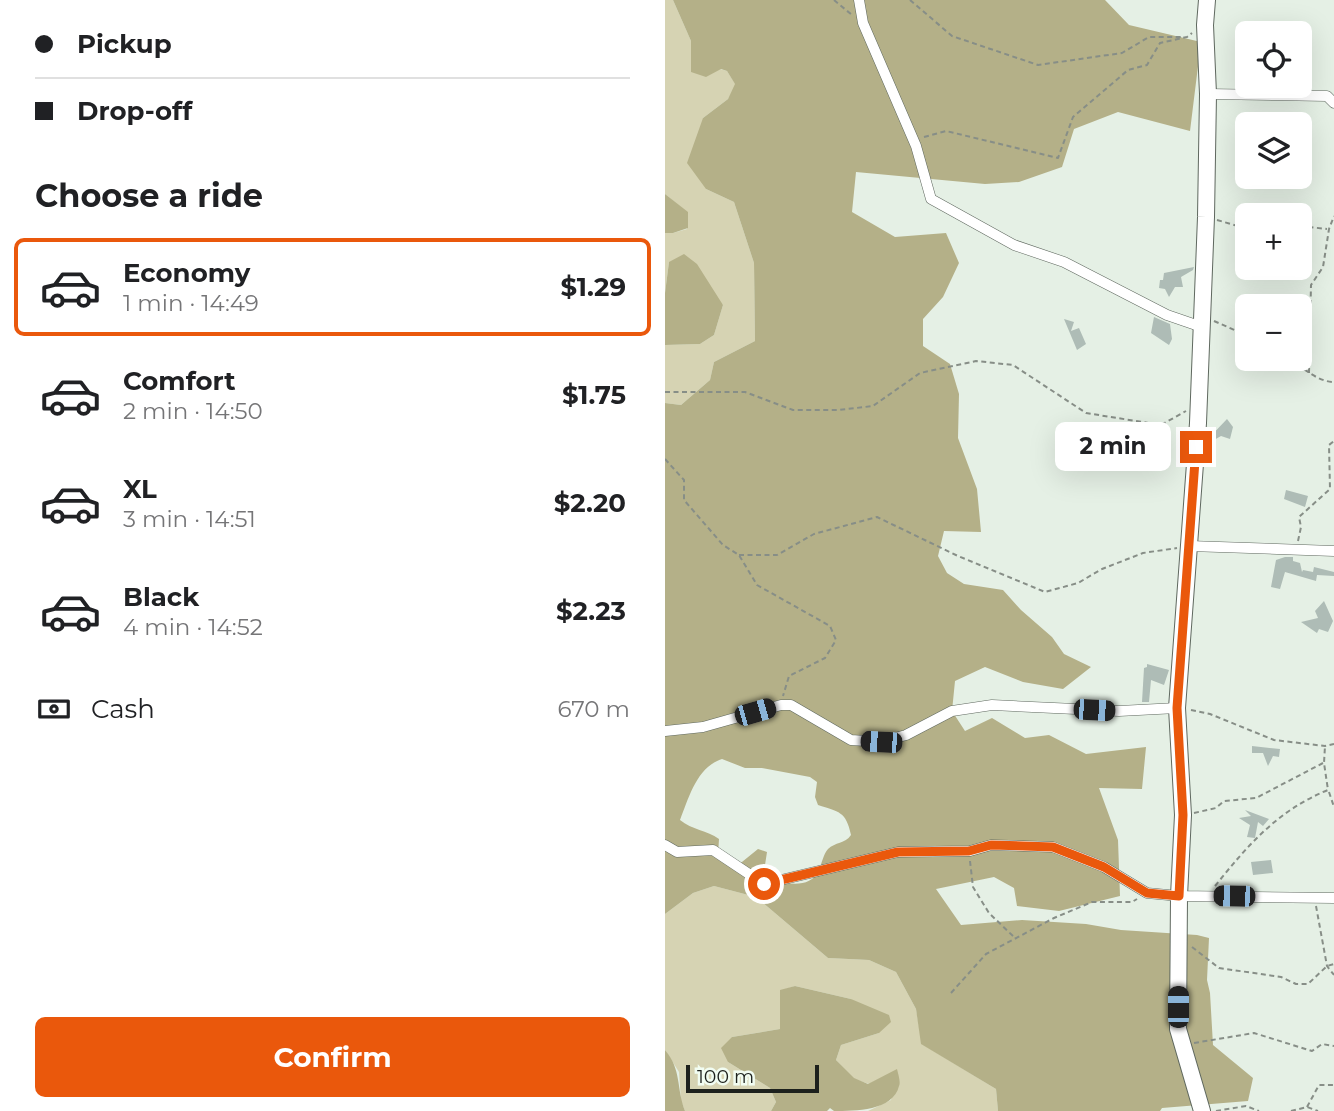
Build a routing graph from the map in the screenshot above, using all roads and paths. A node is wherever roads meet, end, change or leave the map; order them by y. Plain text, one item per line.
1 (834, 0) edge
2 (859, 0) edge
3 (910, 0) edge
4 (1207, 0) edge
5 (863, 23) junction
6 (1205, 25) junction
7 (1187, 37) junction
8 (1208, 94) junction
9 (1334, 103) edge
10 (916, 146) junction
11 (1334, 216) edge
12 (1206, 217) junction
13 (1235, 225) edge
14 (1312, 227) edge
15 (1329, 229) junction
16 (1202, 321) junction
17 (1235, 332) edge
18 (1306, 371) edge
19 (1309, 373) junction
20 (1334, 382) edge
21 (665, 392) edge
22 (1199, 404) junction
23 (1334, 441) edge
24 (665, 459) edge
25 (1189, 546) junction
26 (1296, 549) junction
27 (1334, 551) edge
28 (739, 555) junction
29 (781, 705) junction
30 (1177, 708) junction
31 (665, 731) edge
32 (1334, 744) edge
33 (1325, 746) junction
34 (1324, 762) junction
35 (1328, 790) junction
36 (1334, 807) edge
37 (1183, 815) junction
38 (665, 845) edge
39 (969, 851) junction
40 (1147, 893) junction
41 (1179, 896) junction
42 (1208, 896) junction
43 (1315, 898) junction
44 (1334, 898) edge
45 (1016, 939) junction
46 (1179, 940) junction
47 (1334, 964) edge
48 (1327, 966) junction
49 (1334, 975) edge
50 (951, 993) dead end
51 (1182, 1045) junction
52 (1334, 1046) edge
53 (1334, 1085) edge
54 (1307, 1107) junction
55 (1202, 1111) edge
56 (1215, 1111) edge
57 (1259, 1111) edge
58 (1291, 1111) edge
59 (1318, 1111) edge

1 - 5 path
2 - 5 street
3 - 7 path
4 - 6 main road
5 - 10 street
6 - 7 path
6 - 8 main road
7 - 10 path
8 - 9 street
8 - 12 main road
10 - 16 street
11 - 15 path
12 - 13 path
12 - 16 main road
14 - 15 path
15 - 19 path
16 - 17 path
16 - 22 main road
18 - 19 path
19 - 20 path
21 - 22 path
22 - 25 main road
23 - 26 path
24 - 28 path
25 - 26 street
25 - 28 path
25 - 30 main road
26 - 27 street
28 - 29 path
29 - 30 street
29 - 31 street
30 - 33 path
30 - 37 main road
32 - 33 path
33 - 34 path
34 - 35 path
34 - 37 path
35 - 36 path
35 - 42 path
37 - 41 main road
38 - 39 street
39 - 40 street
39 - 45 path
40 - 41 street
40 - 45 path
41 - 42 street
41 - 46 main road
42 - 43 street
43 - 44 street
43 - 48 path
45 - 50 path
46 - 48 path
46 - 51 main road
47 - 48 path
48 - 49 path
51 - 52 path
51 - 55 main road
53 - 54 path
54 - 58 path
54 - 59 path
56 - 57 path

